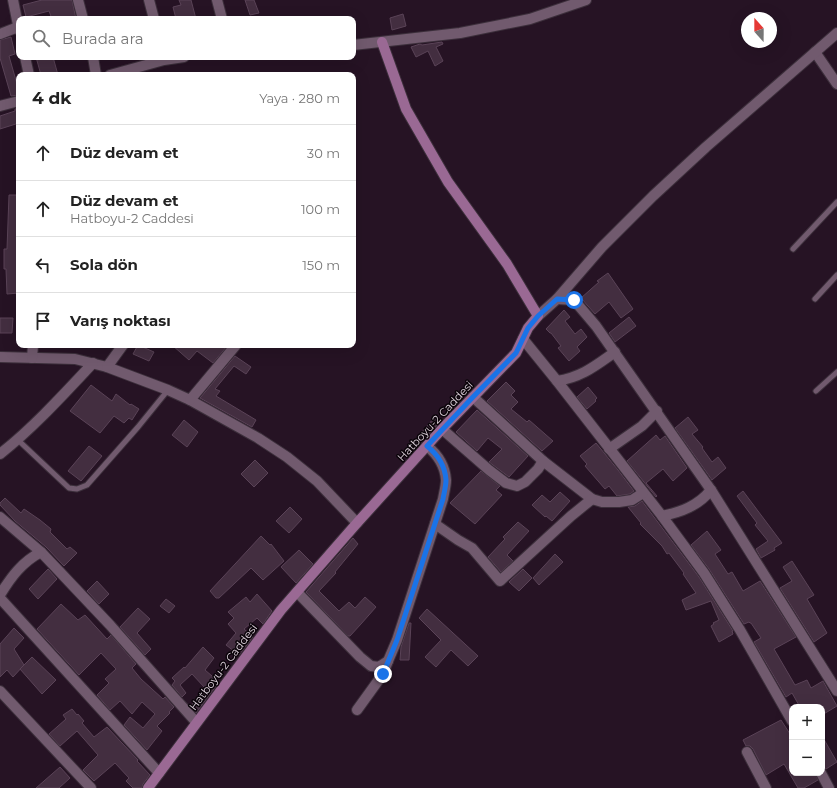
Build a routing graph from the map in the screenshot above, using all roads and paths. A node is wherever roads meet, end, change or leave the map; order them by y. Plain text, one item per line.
1 (13, 0) edge
2 (78, 0) edge
3 (149, 0) edge
4 (217, 0) edge
5 (586, 0) edge
6 (16, 16) edge
7 (82, 16) edge
8 (153, 16) edge
9 (221, 16) edge
10 (16, 29) edge
11 (837, 33) edge
12 (0, 34) edge
13 (382, 42) junction
14 (356, 45) edge
15 (815, 52) junction
16 (26, 60) edge
17 (93, 60) edge
18 (158, 60) edge
19 (28, 72) edge
20 (95, 72) edge
21 (120, 72) edge
22 (837, 84) edge
23 (16, 102) edge
24 (0, 106) edge
25 (837, 202) edge
26 (793, 249) dead end
27 (837, 275) edge
28 (557, 299) junction
29 (815, 299) dead end
30 (538, 316) junction
31 (523, 339) junction
32 (33, 348) edge
33 (121, 348) edge
34 (233, 348) edge
35 (615, 352) junction
36 (0, 357) edge
37 (32, 358) junction
38 (93, 363) junction
39 (107, 367) junction
40 (837, 372) edge
41 (557, 382) junction
42 (168, 390) junction
43 (816, 391) dead end
44 (473, 397) junction
45 (190, 400) junction
46 (657, 412) junction
47 (442, 429) junction
48 (18, 440) junction
49 (427, 446) junction
50 (609, 449) junction
51 (0, 454) edge
52 (543, 461) junction
53 (711, 490) junction
54 (643, 493) junction
55 (592, 499) junction
56 (662, 516) junction
57 (0, 517) edge
58 (358, 523) junction
59 (436, 524) junction
60 (41, 552) junction
61 (297, 592) junction
62 (0, 596) edge
63 (388, 661) junction
64 (0, 691) edge
65 (837, 691) edge
66 (357, 710) dead end
67 (789, 715) edge
68 (196, 722) junction
69 (748, 752) dead end
70 (159, 773) junction
71 (823, 776) edge
72 (91, 788) edge
73 (148, 788) edge
74 (766, 788) edge
75 (829, 788) edge

1 - 6 street
2 - 7 street
3 - 8 street
4 - 9 street
5 - 13 street
10 - 12 street
11 - 15 street
13 - 14 street
13 - 30 main road
15 - 22 street
15 - 28 street
16 - 19 street
17 - 20 street
18 - 21 street
23 - 24 street
25 - 26 lane
27 - 29 lane
28 - 30 street
28 - 35 street
30 - 31 main road, Hatboyu-2 Caddesi
31 - 41 street
31 - 44 main road, Hatboyu-2 Caddesi
32 - 37 street
33 - 39 street
34 - 45 street
35 - 41 street
35 - 46 street
36 - 37 street
37 - 38 street
38 - 39 street
38 - 48 street
39 - 42 street
40 - 43 lane
41 - 50 street
42 - 45 street
42 - 48 lane
44 - 47 main road, Hatboyu-2 Caddesi
44 - 52 street
45 - 58 street
46 - 50 street
46 - 53 street
47 - 49 main road, Hatboyu-2 Caddesi
47 - 52 street
48 - 51 street
49 - 58 main road, Hatboyu-2 Caddesi
49 - 59 street
50 - 54 street
52 - 55 street
53 - 56 street
53 - 65 street
54 - 55 street
54 - 56 street
55 - 59 street
56 - 67 street
57 - 60 street
58 - 61 main road, Hatboyu-2 Caddesi
59 - 63 street
60 - 62 street
60 - 68 street
61 - 63 street
61 - 68 main road, Hatboyu-2 Caddesi
62 - 70 street
63 - 66 street
64 - 72 street
68 - 70 main road, Hatboyu-2 Caddesi
69 - 74 street
70 - 73 main road, Hatboyu-2 Caddesi
71 - 75 street

